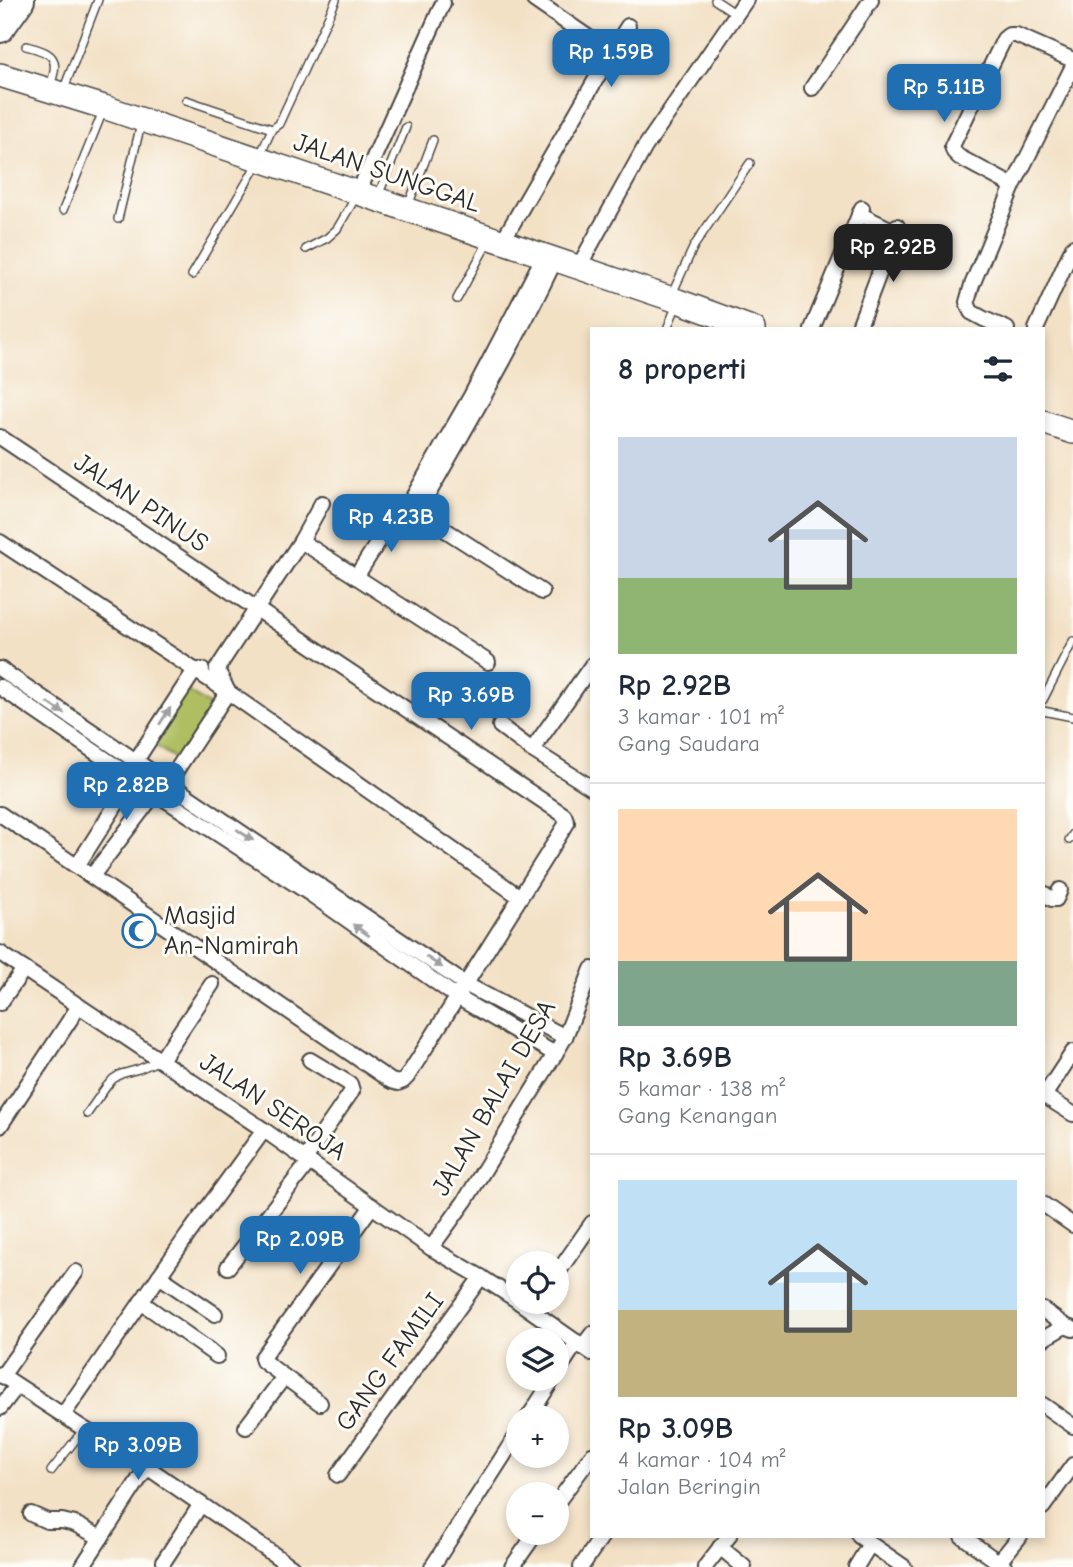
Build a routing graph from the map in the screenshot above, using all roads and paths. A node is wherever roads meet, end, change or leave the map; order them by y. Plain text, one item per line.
1 (20, 0) edge
2 (98, 0) edge
3 (335, 0) edge
4 (534, 0) edge
5 (715, 0) edge
6 (746, 0) edge
7 (871, 0) edge
8 (443, 3) dead end
9 (736, 14) junction
10 (628, 26) dead end
11 (0, 29) edge
12 (26, 46) dead end
13 (611, 53) junction
14 (1073, 60) edge
15 (1073, 66) edge
16 (0, 75) edge
17 (812, 88) dead end
18 (56, 91) junction
19 (186, 100) dead end
20 (104, 107) junction
21 (142, 120) junction
22 (406, 127) dead end
23 (272, 129) junction
24 (433, 140) dead end
25 (259, 159) junction
26 (750, 163) dead end
27 (1013, 186) junction
28 (367, 196) junction
29 (63, 210) dead end
30 (407, 210) junction
31 (118, 219) dead end
32 (496, 240) junction
33 (1073, 247) edge
34 (306, 249) dead end
35 (549, 258) junction
36 (578, 268) junction
37 (192, 275) dead end
38 (457, 299) dead end
39 (674, 300) junction
40 (667, 327) edge
41 (748, 327) edge
42 (813, 327) edge
43 (859, 327) edge
44 (1002, 327) edge
45 (1037, 327) edge
46 (1045, 424) edge
47 (1073, 432) edge
48 (0, 437) edge
49 (322, 503) dead end
50 (413, 509) junction
51 (0, 541) edge
52 (301, 541) junction
53 (356, 577) junction
54 (542, 592) dead end
55 (256, 610) junction
56 (1073, 641) edge
57 (488, 662) dead end
58 (590, 668) edge
59 (0, 669) edge
60 (217, 669) junction
61 (195, 670) junction
62 (0, 687) edge
63 (228, 692) junction
64 (1045, 696) edge
65 (1045, 711) edge
66 (1073, 717) edge
67 (500, 726) dead end
68 (532, 750) junction
69 (135, 762) junction
70 (133, 778) junction
71 (168, 783) junction
72 (590, 787) edge
73 (155, 793) junction
74 (0, 814) edge
75 (77, 866) junction
76 (92, 876) junction
77 (315, 890) junction
78 (1060, 890) dead end
79 (1045, 894) edge
80 (520, 897) junction
81 (0, 953) edge
82 (24, 969) junction
83 (590, 974) edge
84 (212, 984) dead end
85 (465, 984) junction
86 (457, 997) junction
87 (0, 1003) edge
88 (79, 1006) junction
89 (565, 1037) junction
90 (1073, 1052) edge
91 (555, 1054) junction
92 (161, 1060) junction
93 (310, 1060) dead end
94 (1045, 1094) edge
95 (1045, 1097) edge
96 (87, 1114) dead end
97 (1073, 1114) edge
98 (0, 1126) edge
99 (264, 1130) junction
100 (307, 1160) junction
101 (1045, 1205) edge
102 (372, 1206) junction
103 (1073, 1225) edge
104 (590, 1226) edge
105 (432, 1248) junction
106 (569, 1256) edge
107 (228, 1267) dead end
108 (76, 1272) dead end
109 (159, 1276) junction
110 (481, 1277) junction
111 (506, 1292) edge
112 (141, 1302) junction
113 (1045, 1311) edge
114 (215, 1314) dead end
115 (539, 1314) edge
116 (1069, 1328) edge
117 (1045, 1338) edge
118 (584, 1347) edge
119 (217, 1356) dead end
120 (569, 1361) edge
121 (1, 1375) edge
122 (284, 1377) junction
123 (17, 1386) junction
124 (320, 1403) dead end
125 (1045, 1406) edge
126 (0, 1408) edge
127 (63, 1415) junction
128 (1073, 1426) edge
129 (246, 1427) dead end
130 (84, 1429) junction
131 (506, 1452) edge
132 (590, 1458) edge
133 (147, 1467) junction
134 (51, 1471) dead end
135 (1071, 1471) edge
136 (338, 1475) dead end
137 (569, 1486) edge
138 (201, 1504) junction
139 (1045, 1504) edge
140 (31, 1514) dead end
141 (101, 1538) junction
142 (601, 1538) edge
143 (969, 1538) edge
144 (1019, 1538) edge
145 (865, 1539) edge
146 (725, 1542) edge
147 (528, 1545) edge
148 (164, 1561) dead end
149 (1002, 1564) edge
150 (82, 1567) edge
151 (292, 1567) edge
152 (432, 1567) edge
153 (512, 1567) edge
154 (581, 1567) edge
155 (705, 1567) edge
156 (744, 1567) edge
157 (856, 1567) edge
158 (904, 1567) edge

1 - 11 highway
2 - 18 lane
3 - 23 lane
4 - 13 street
5 - 9 lane
6 - 9 street
7 - 17 street
8 - 28 street
9 - 36 street
10 - 13 street
12 - 18 lane
13 - 32 street
14 - 27 street
15 - 27 street
16 - 18 main road, JALAN SUNGGAL
18 - 20 main road, JALAN SUNGGAL
19 - 23 lane
20 - 21 main road, JALAN SUNGGAL
20 - 29 lane
21 - 25 main road, JALAN SUNGGAL
21 - 31 lane
22 - 28 lane
23 - 25 lane
24 - 30 lane
25 - 28 main road, JALAN SUNGGAL
25 - 37 lane
26 - 39 lane
27 - 44 street
28 - 30 main road, JALAN SUNGGAL
28 - 34 lane
30 - 32 main road, JALAN SUNGGAL
32 - 35 main road, JALAN SUNGGAL
32 - 38 lane
33 - 45 street
35 - 36 main road, JALAN SUNGGAL
35 - 50 street
36 - 39 main road, JALAN SUNGGAL
39 - 40 lane
39 - 41 main road, JALAN SUNGGAL
42 - 43 street
46 - 47 main road
48 - 55 street, JALAN PINUS
49 - 52 street
50 - 53 street
50 - 54 street
51 - 61 street
52 - 53 street
52 - 55 street
53 - 57 street
55 - 60 street
55 - 80 street, JALAN PINUS
56 - 64 lane
58 - 68 street
59 -> 69 street
60 - 61 street
60 - 63 street
61 - 63 street
69 -> 61 street
62 - 70 street
63 - 71 street
63 - 80 street
65 - 66 lane
67 - 68 street
68 - 72 street
69 - 70 street
69 - 71 street
70 - 73 street
70 - 75 street
71 - 73 street
71 -> 77 street
73 - 76 street
73 - 77 street
74 - 75 street
75 - 76 street
76 - 86 street
77 -> 85 street
86 -> 77 street
78 - 79 street
80 - 85 street
81 - 82 street, JALAN SEROJA
82 - 87 street
82 - 88 street, JALAN SEROJA
83 - 89 street, JALAN BALAI DESA
84 - 92 street
85 - 86 street
85 - 89 street
86 - 91 street
88 - 92 street, JALAN SEROJA
88 - 98 street
89 - 91 street, JALAN BALAI DESA
90 - 94 street
91 - 105 street, JALAN BALAI DESA
92 - 96 lane
92 - 99 street, JALAN SEROJA
93 - 100 street
95 - 97 street
99 - 100 street, JALAN SEROJA
99 - 109 street
100 - 102 street, JALAN SEROJA
100 - 107 street
101 - 103 street
102 - 105 street, JALAN SEROJA
102 - 122 street
104 - 106 street
105 - 110 street, JALAN SEROJA
108 - 121 street
109 - 112 street
109 - 114 street
110 - 111 street, JALAN SEROJA
110 - 136 street, GANG FAMILI
112 - 119 street
112 - 127 street
113 - 116 street
115 - 118 street, JALAN SEROJA
116 - 117 street
118 - 120 street
121 - 123 street
122 - 124 street
122 - 129 street
123 - 126 street
123 - 127 street
125 - 128 street
127 - 130 street
130 - 133 street
130 - 134 lane
131 - 152 street
132 - 137 street
133 - 138 street
133 - 141 street
135 - 139 street
138 - 148 street
138 - 151 street
140 - 141 street
141 - 150 street
142 - 154 street
143 - 149 street
144 - 149 street
145 - 157 street
145 - 158 street
146 - 155 street
146 - 156 street
147 - 153 street

